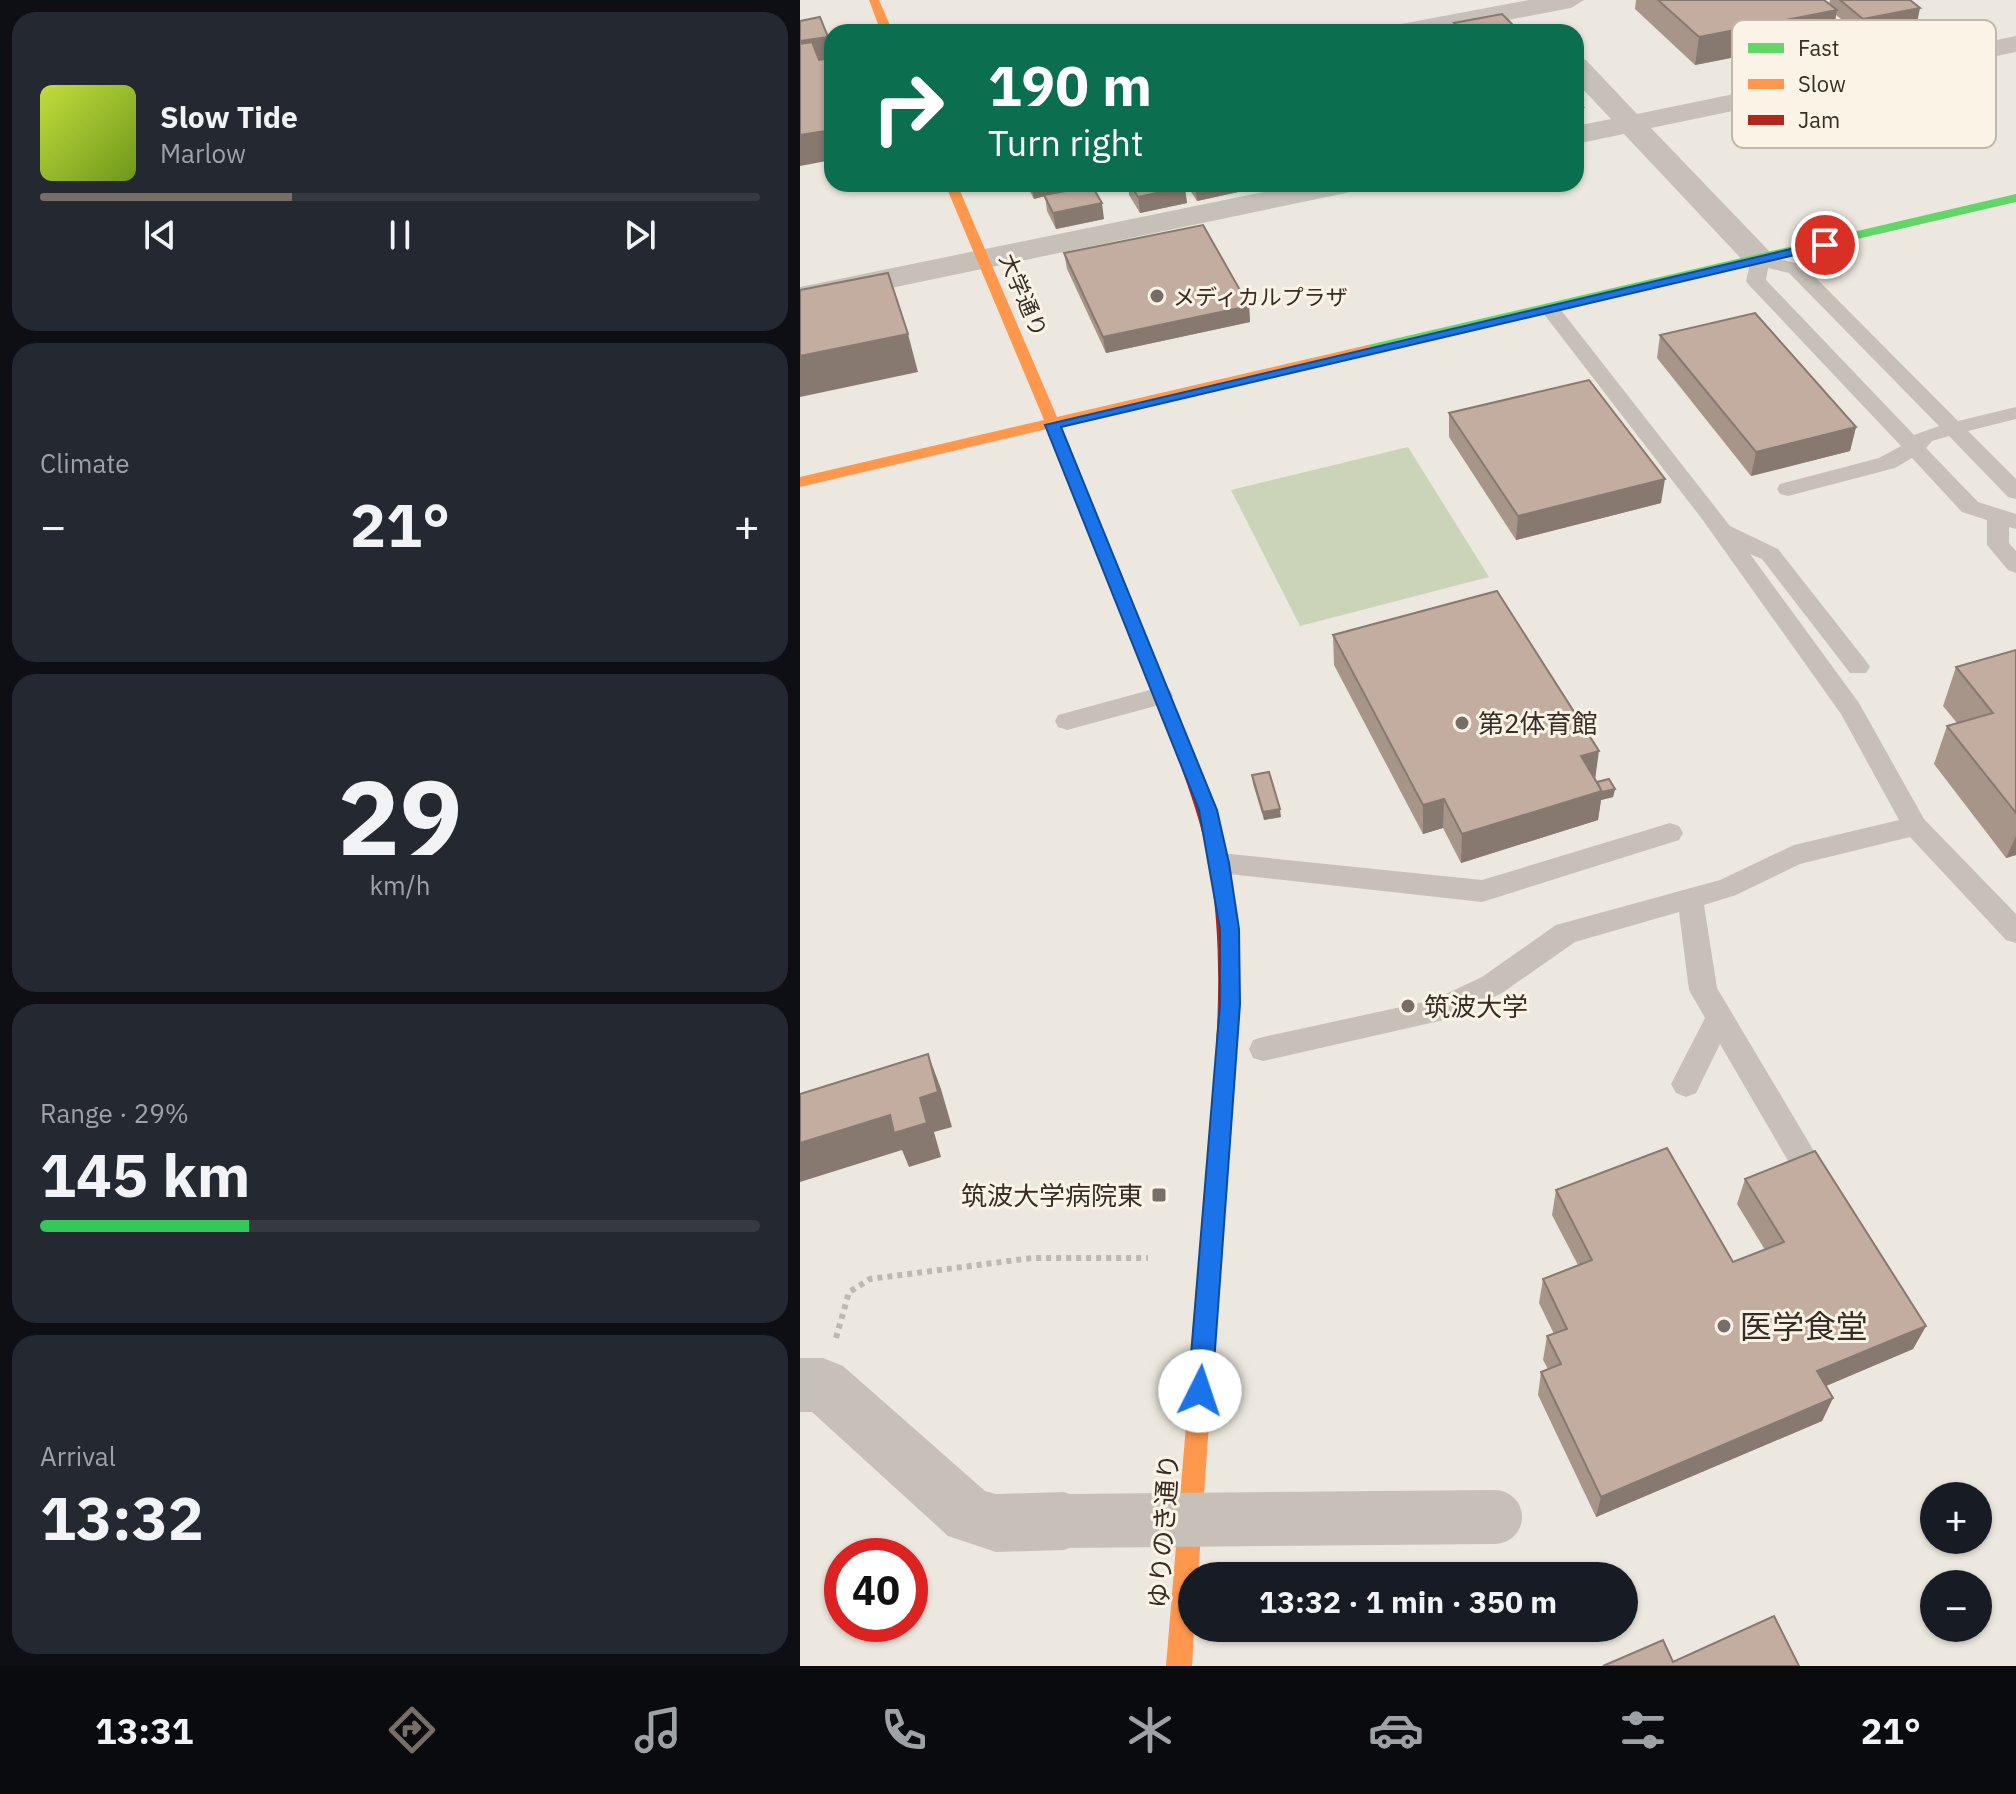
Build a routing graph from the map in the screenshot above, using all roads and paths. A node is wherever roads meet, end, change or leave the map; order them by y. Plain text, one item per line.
1 (874, 0) edge
2 (1571, 0) edge
3 (1518, 5) edge
4 (884, 24) edge
5 (1436, 24) edge
6 (1536, 24) edge
7 (2016, 44) edge
8 (1996, 48) edge
9 (1584, 81) edge
10 (1732, 102) edge
11 (1632, 123) junction
12 (1584, 133) edge
13 (954, 192) edge
14 (1307, 192) edge
15 (2016, 198) edge
16 (982, 259) junction
17 (1760, 260) junction
18 (800, 297) edge
19 (1550, 309) junction
20 (2016, 413) edge
21 (1053, 425) junction
22 (2016, 430) edge
23 (1958, 436) junction
24 (1914, 448) junction
25 (800, 482) edge
26 (1788, 489) dead end
27 (2016, 492) edge
28 (2007, 519) edge
29 (1720, 530) junction
30 (2016, 565) edge
31 (1858, 667) dead end
32 (1161, 696) junction
33 (1067, 721) dead end
34 (1915, 826) junction
35 (1670, 833) dead end
36 (1220, 863) junction
37 (1690, 898) junction
38 (2016, 932) edge
39 (1719, 1018) junction
40 (1263, 1049) dead end
41 (1686, 1084) dead end
42 (1809, 1168) edge
43 (1148, 1258) dead end
44 (812, 1385) edge
45 (1495, 1517) dead end
46 (1179, 1666) edge

1 - 4 street
2 - 3 street
3 - 5 street
3 - 6 street
7 - 8 street
9 - 11 street
10 - 11 street
11 - 12 street
11 - 17 street
13 - 16 street, 大学通り
14 - 16 street
15 - 17 street
16 - 18 street
16 - 21 street, 大学通り
17 - 19 street
17 - 23 lane
17 - 24 lane
19 - 21 street
19 - 29 lane
20 - 23 lane
21 - 25 street
21 - 32 street, ゆりのき通り
22 - 23 lane
23 - 24 lane
23 - 27 lane
24 - 26 lane
24 - 28 lane
28 - 30 lane
29 - 31 lane
29 - 34 lane
32 - 33 lane
32 - 36 street, ゆりのき通り
34 - 37 lane
34 - 38 lane
35 - 36 lane
36 - 46 street, ゆりのき通り
37 - 39 lane
37 - 40 lane
39 - 41 lane
39 - 42 lane
43 - 44 path
44 - 45 street, bridge

